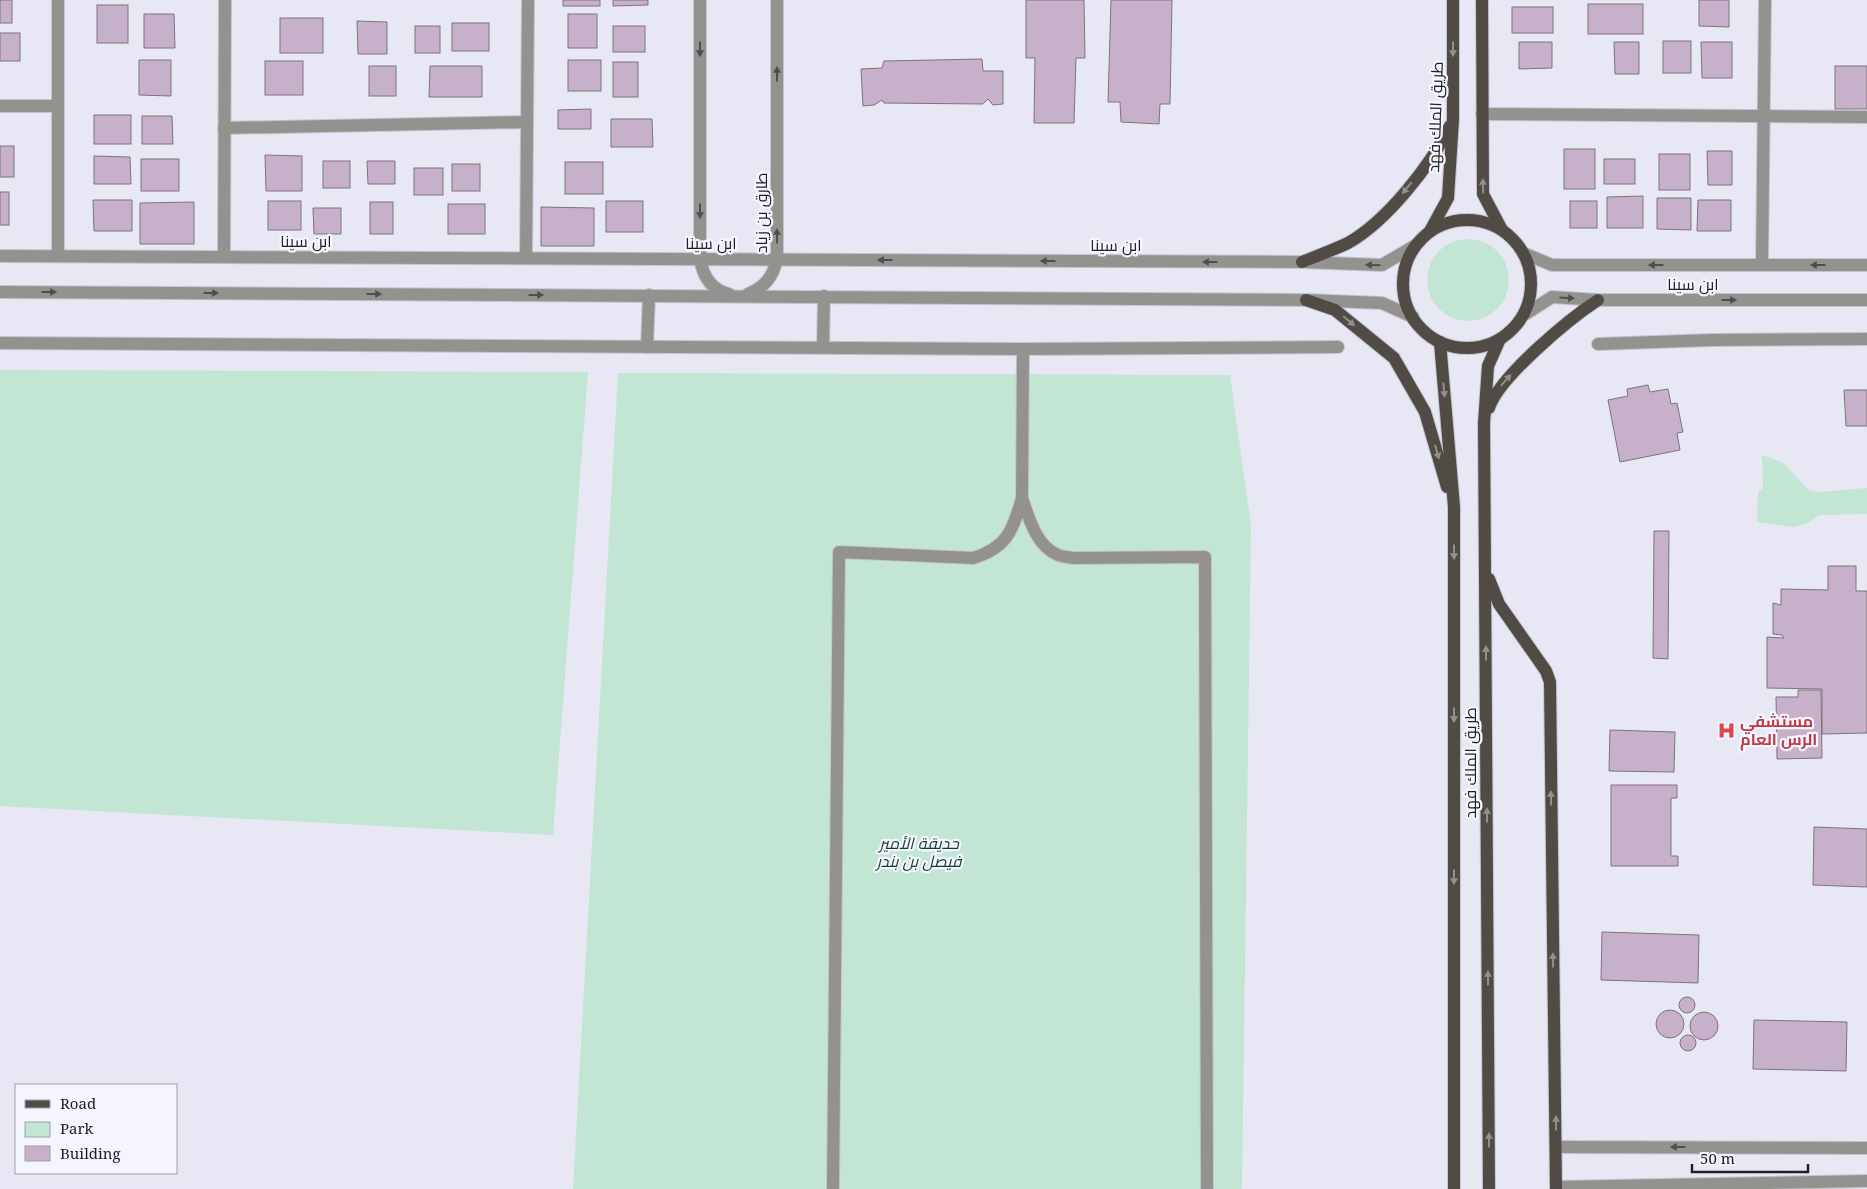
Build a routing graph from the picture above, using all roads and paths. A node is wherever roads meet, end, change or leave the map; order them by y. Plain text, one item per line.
1 (58, 0) edge
2 (225, 0) edge
3 (528, 0) edge
4 (700, 0) edge
5 (777, 0) edge
6 (1453, 0) edge
7 (1482, 0) edge
8 (1765, 0) edge
9 (0, 106) edge
10 (58, 106) junction
11 (1482, 114) junction
12 (1764, 115) junction
13 (1867, 117) edge
14 (1454, 119) junction
15 (527, 122) junction
16 (224, 128) junction
17 (1502, 230) junction
18 (1430, 231) junction
19 (1416, 245) junction
20 (1523, 253) junction
21 (0, 256) edge
22 (58, 256) junction
23 (224, 257) junction
24 (526, 258) junction
25 (700, 259) junction
26 (777, 259) junction
27 (1302, 262) junction
28 (1762, 264) junction
29 (1867, 265) edge
30 (0, 292) edge
31 (649, 295) junction
32 (736, 296) junction
33 (824, 296) junction
34 (1306, 300) junction
35 (1598, 300) junction
36 (1867, 300) edge
37 (1524, 315) junction
38 (1413, 317) junction
39 (1867, 338) edge
40 (1500, 339) junction
41 (1440, 342) junction
42 (0, 343) edge
43 (1598, 344) dead end
44 (646, 346) junction
45 (1338, 346) dead end
46 (823, 347) junction
47 (1023, 349) junction
48 (1484, 423) junction
49 (1022, 498) junction
50 (1454, 507) junction
51 (1485, 560) junction
52 (1556, 1147) junction
53 (1867, 1148) edge
54 (1867, 1181) edge
55 (1772, 1185) edge
56 (1556, 1188) edge
57 (833, 1189) edge
58 (1207, 1189) edge
59 (1454, 1189) edge
60 (1489, 1189) edge

1 - 10 street
2 - 16 street
3 - 15 street
4 -> 25 street
26 -> 5 street, طارق بن زياد
6 -> 14 main road, طريق الملك فهد
7 - 11 main road
8 - 12 street
9 - 10 street
10 - 22 street
11 - 12 street
17 -> 11 main road
12 - 13 street
12 - 28 street
14 - 18 main road, طريق الملك فهد
14 -> 27 main road
15 - 16 street
15 - 24 street
16 - 23 street
17 - 18 main road
17 - 20 main road
18 - 19 main road
19 -> 27 street, ابن سينا
19 - 38 main road
28 -> 20 street, ابن سينا
20 - 37 main road
21 - 22 street, ابن سينا
22 - 23 street, ابن سينا
23 - 24 street, ابن سينا
24 - 25 street, ابن سينا
25 - 26 street, ابن سينا
25 - 32 street
27 -> 26 street, ابن سينا
26 - 32 street, طارق بن زياد
29 -> 28 street, ابن سينا
30 -> 31 street
31 - 32 street
31 - 44 street
32 - 33 street
33 - 34 street
33 - 46 street
34 - 38 street
34 -> 50 main road
35 -> 36 street, ابن سينا
37 -> 35 street, ابن سينا
48 -> 35 main road
37 - 40 main road
38 - 41 main road
39 - 43 street
40 - 41 main road
40 - 48 main road, طريق الملك فهد
41 -> 50 main road, طريق الملك فهد
42 - 44 street
44 - 46 street
45 - 47 street
46 - 47 street
47 - 49 street
48 - 51 main road, طريق الملك فهد
49 - 57 street
49 - 58 street
50 -> 59 main road, طريق الملك فهد
52 -> 51 main road
60 -> 51 main road, طريق الملك فهد
53 -> 52 street
52 - 56 main road
54 - 55 street
55 - 56 street

